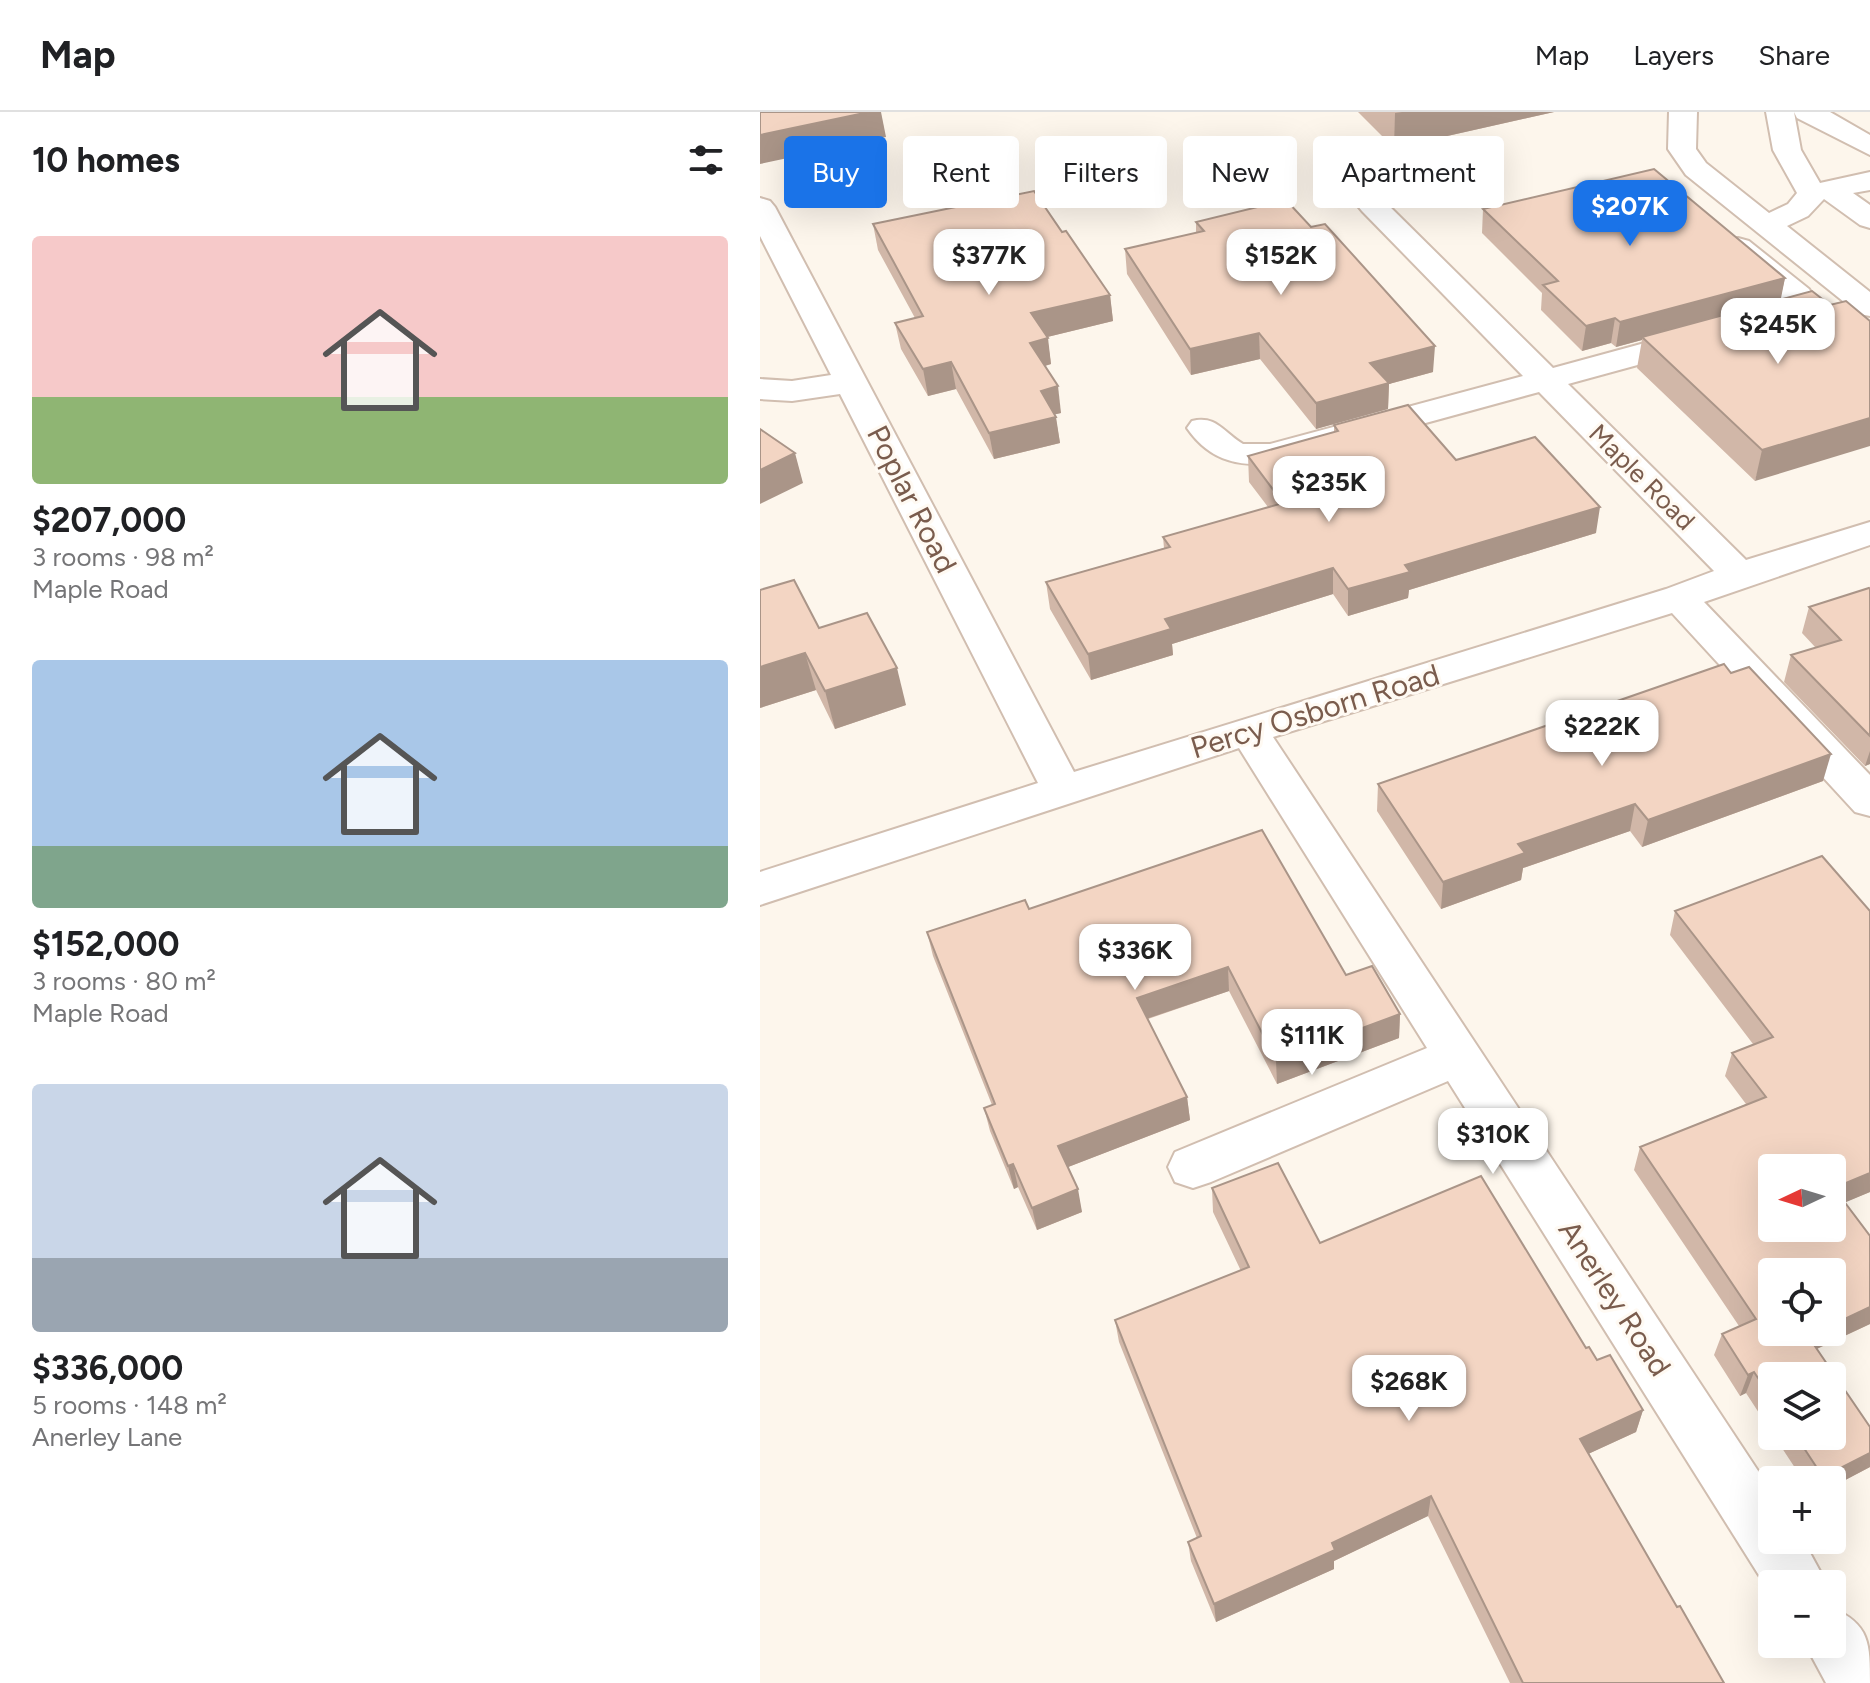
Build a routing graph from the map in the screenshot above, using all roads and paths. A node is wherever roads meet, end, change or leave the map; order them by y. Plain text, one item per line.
1 (1683, 112) edge
2 (1780, 112) edge
3 (1807, 112) edge
4 (1870, 147) edge
5 (1870, 181) edge
6 (1821, 192) junction
7 (760, 207) edge
8 (1375, 208) edge
9 (1870, 219) edge
10 (1764, 224) junction
11 (1714, 229) edge
12 (1870, 307) edge
13 (1545, 379) junction
14 (851, 382) junction
15 (760, 389) edge
16 (1204, 428) dead end
17 (1870, 533) edge
18 (1739, 575) junction
19 (1679, 598) junction
20 (1248, 730) junction
21 (1063, 791) junction
22 (1870, 801) edge
23 (760, 889) edge
24 (1459, 1055) junction
25 (1193, 1167) dead end
26 (1789, 1570) edge
27 (1845, 1658) edge
28 (1861, 1683) edge

1 - 10 street
2 - 6 street
3 - 4 street
5 - 6 street
6 - 9 street
6 - 10 street
7 - 14 street, Poplar Road
8 - 13 street, Maple Road
10 - 12 street
11 - 13 street
13 - 16 street
13 - 18 street, Maple Road
14 - 15 street
14 - 21 street, Poplar Road
17 - 18 street, Percy Osborn Road
18 - 19 street, Percy Osborn Road
19 - 20 street, Percy Osborn Road
19 - 22 street
20 - 21 street, Percy Osborn Road
20 - 24 street, Anerley Road
21 - 23 street, Percy Osborn Road
24 - 25 street
24 - 26 street, Anerley Road
27 - 28 street

